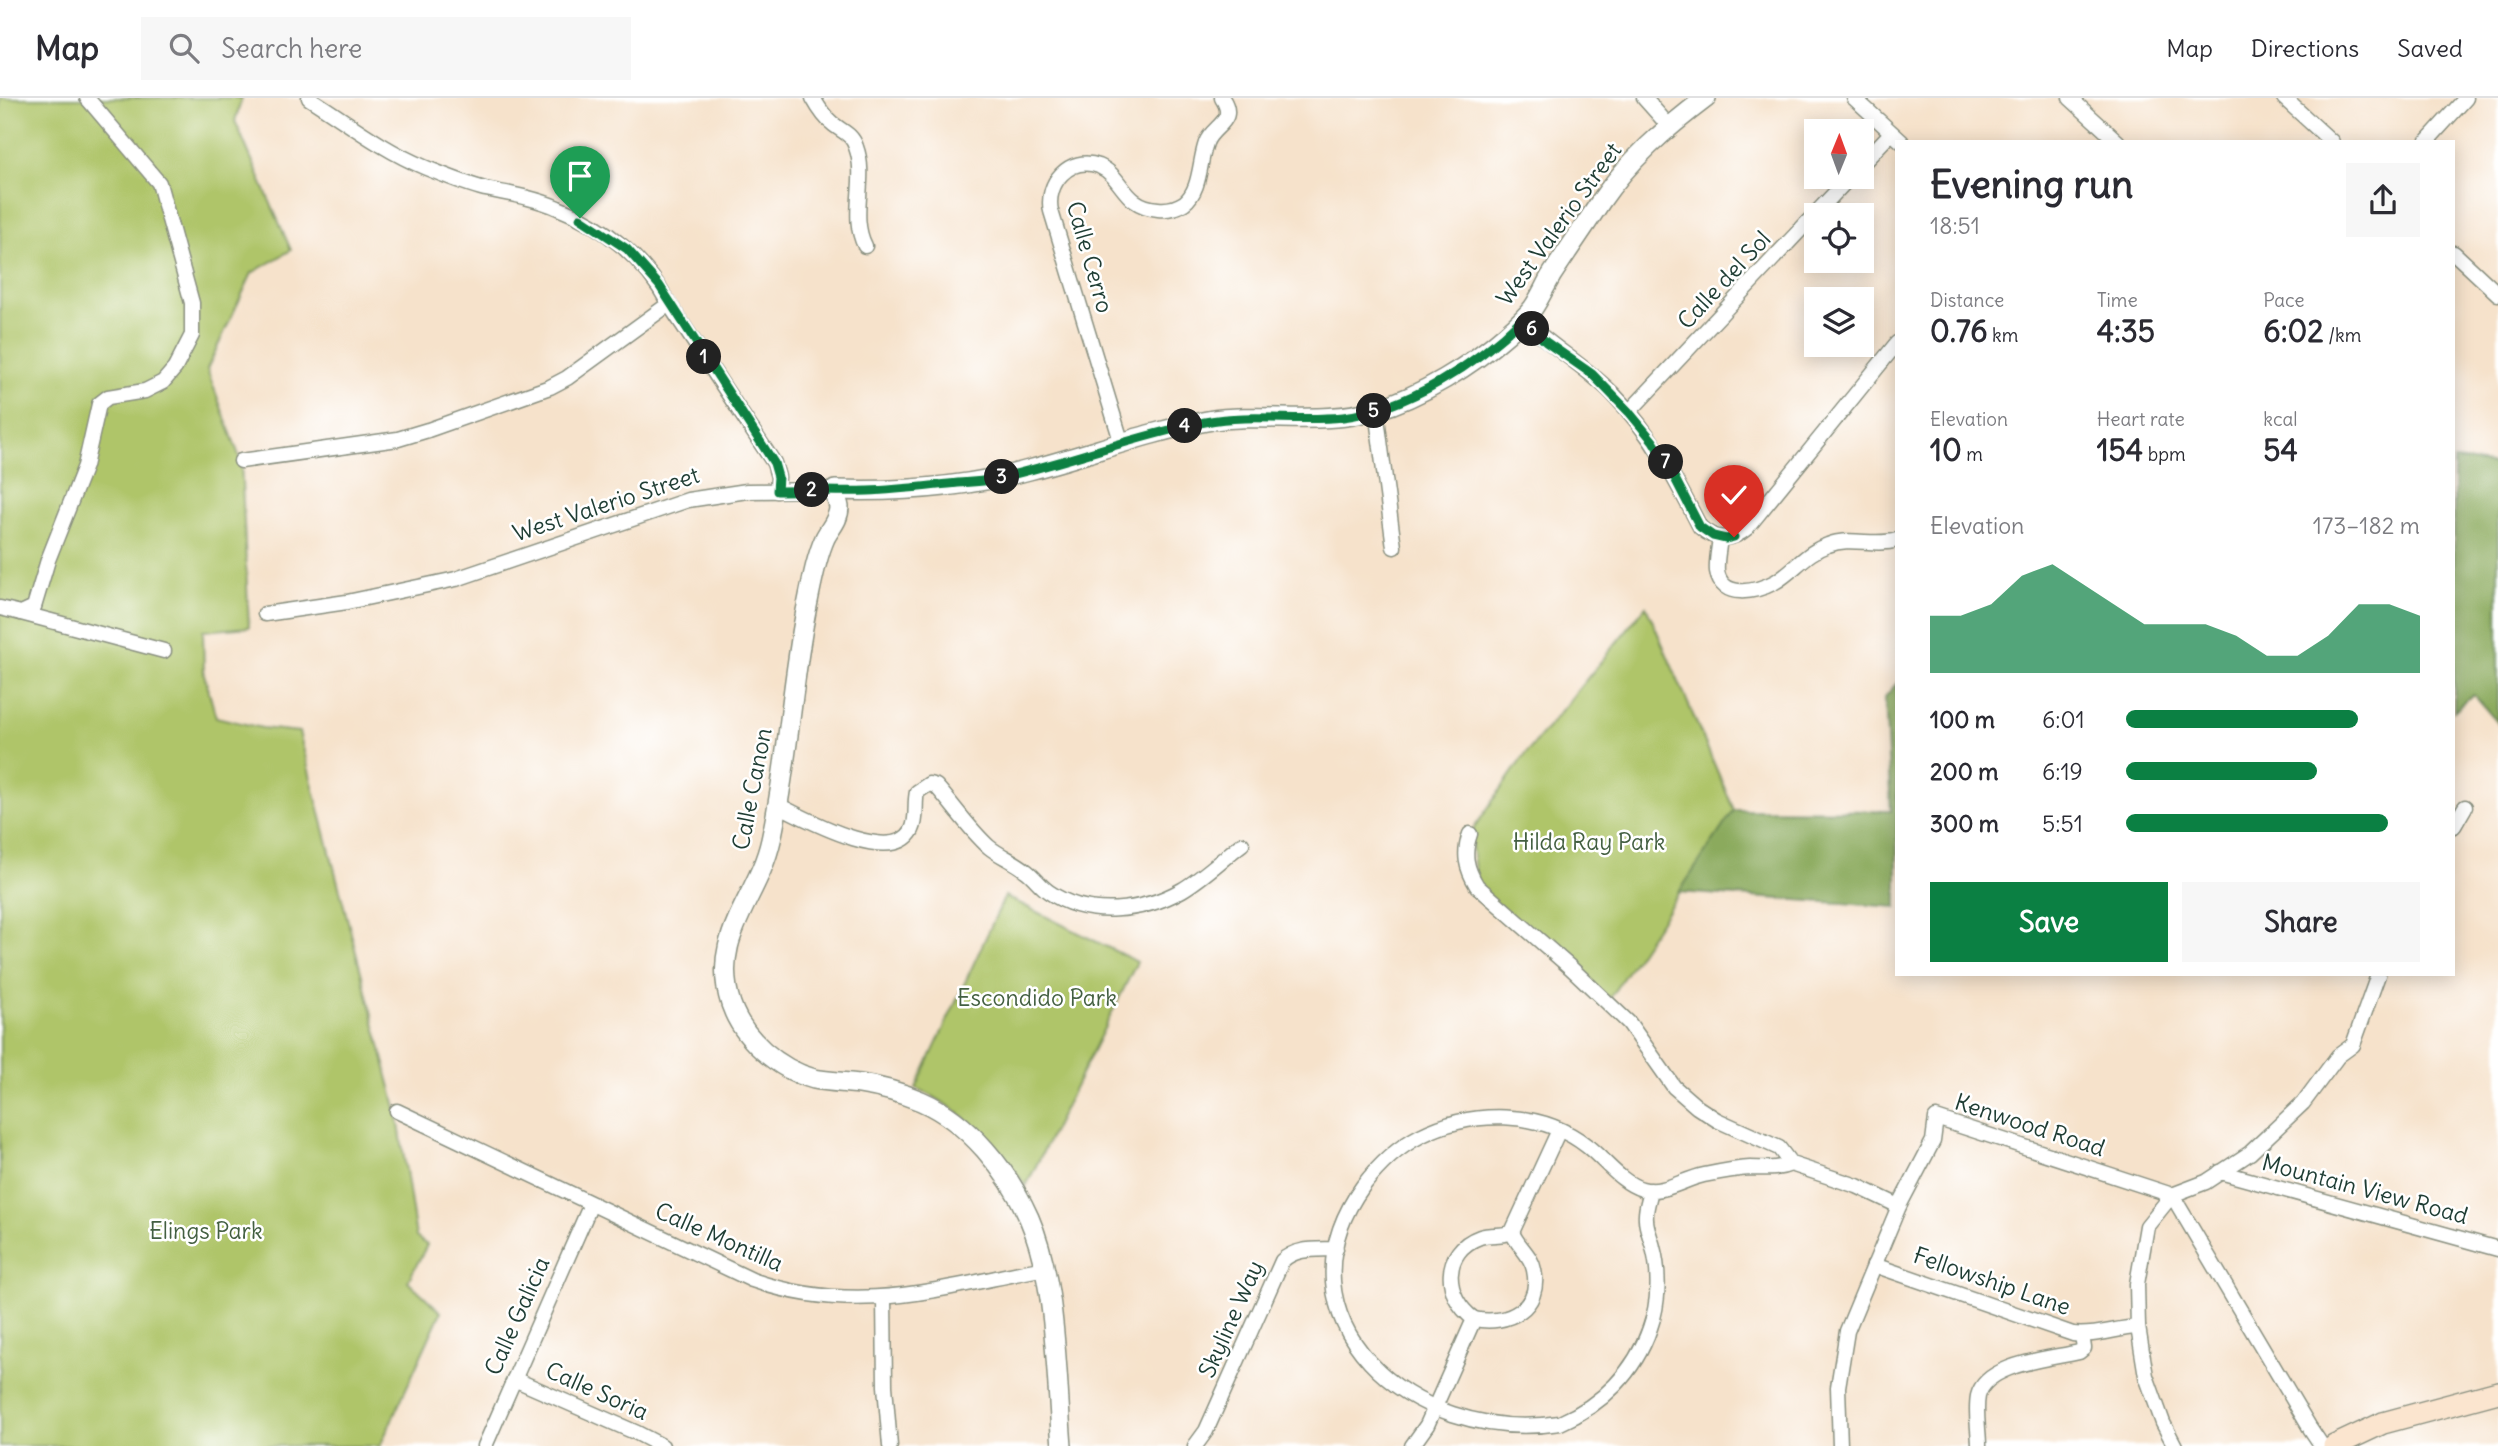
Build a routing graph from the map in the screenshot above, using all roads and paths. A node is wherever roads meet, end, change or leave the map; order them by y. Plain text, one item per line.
1 (87, 98) edge
2 (309, 98) edge
3 (1222, 98) edge
4 (1644, 98) edge
5 (1706, 98) edge
6 (1854, 98) edge
7 (2070, 98) edge
8 (2284, 98) edge
9 (2466, 98) edge
10 (819, 100) edge
11 (1669, 126) junction
12 (1896, 137) edge
13 (2116, 140) edge
14 (2330, 140) edge
15 (2428, 140) edge
16 (1874, 154) edge
17 (1839, 189) edge
18 (864, 246) dead end
19 (2455, 254) edge
20 (2498, 294) edge
21 (669, 304) junction
22 (1522, 319) junction
23 (1895, 345) edge
24 (1376, 410) junction
25 (1629, 412) junction
26 (1122, 444) junction
27 (241, 461) dead end
28 (777, 491) junction
29 (835, 493) junction
30 (1720, 538) junction
31 (1895, 540) edge
32 (1394, 547) dead end
33 (0, 608) edge
34 (21, 613) junction
35 (265, 614) dead end
36 (164, 651) dead end
37 (778, 805) junction
38 (2465, 807) dead end
39 (2455, 824) edge
40 (1470, 834) dead end
41 (1242, 844) dead end
42 (2378, 976) edge
43 (397, 1111) dead end
44 (1559, 1130) junction
45 (1791, 1164) junction
46 (2220, 1172) junction
47 (1651, 1190) junction
48 (2172, 1195) junction
49 (591, 1204) junction
50 (1899, 1206) junction
51 (1512, 1232) junction
52 (1336, 1249) junction
53 (2498, 1249) edge
54 (1874, 1265) junction
55 (1045, 1268) junction
56 (884, 1298) junction
57 (1474, 1319) junction
58 (2137, 1327) junction
59 (2082, 1335) junction
60 (514, 1379) junction
61 (1381, 1392) dead end
62 (2498, 1392) edge
63 (1410, 1413) dead end
64 (1435, 1427) junction
65 (1493, 1437) dead end
66 (485, 1446) edge
67 (662, 1446) edge
68 (890, 1446) edge
69 (1062, 1446) edge
70 (1195, 1446) edge
71 (1412, 1446) edge
72 (1840, 1446) edge
73 (1979, 1446) edge
74 (2175, 1446) edge
75 (2322, 1446) edge
76 (2334, 1446) edge

1 - 34 street
2 - 21 street
3 - 26 street, Calle Cerro
4 - 11 street
5 - 11 street, West Valerio Street
6 - 12 street
7 - 13 street
8 - 14 street
9 - 15 street
10 - 18 street
11 - 22 street, West Valerio Street
12 - 16 street
17 - 25 street, Calle del Sol
19 - 20 street
21 - 27 street
21 - 28 street
22 - 24 street, West Valerio Street
22 - 25 street
23 - 30 street
24 - 26 street, West Valerio Street
24 - 32 street
25 - 30 street
26 - 29 street, West Valerio Street
28 - 29 street, West Valerio Street
28 - 35 street, West Valerio Street
29 - 37 street, Calle Canon
30 - 31 street
33 - 34 street
34 - 36 street
37 - 41 street
37 - 55 street, Calle Canon
38 - 39 street
40 - 45 street
42 - 46 street
43 - 49 street, Calle Montilla
44 - 47 street
44 - 51 street
44 - 52 street
45 - 47 street
45 - 50 street
46 - 48 street
46 - 53 street, Mountain View Road
47 - 65 street
48 - 50 street, Kenwood Road
48 - 58 street
48 - 75 street
49 - 56 street, Calle Montilla
49 - 60 street, Calle Galicia
50 - 54 street
51 - 57 street
51 - 57 street
52 - 61 street
52 - 70 street, Skyline Way
54 - 59 street, Fellowship Lane
54 - 72 street
55 - 56 street, Calle Montilla
55 - 69 street, Calle Canon
56 - 68 street
57 - 64 street
58 - 59 street, Fellowship Lane
58 - 74 street
59 - 73 street
60 - 66 street, Calle Galicia
60 - 67 street, Calle Soria
62 - 76 main road
63 - 64 street
64 - 71 street

